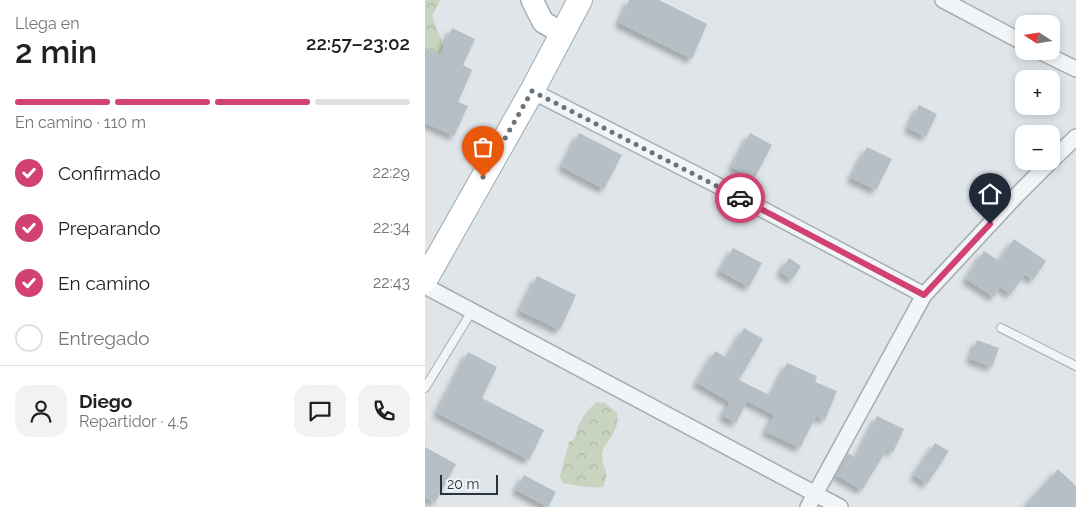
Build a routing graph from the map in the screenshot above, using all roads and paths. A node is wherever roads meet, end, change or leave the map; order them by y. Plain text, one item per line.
1 (532, 0) edge
2 (581, 0) edge
3 (943, 0) edge
4 (562, 33) junction
5 (1015, 38) edge
6 (1058, 60) edge
7 (1076, 69) edge
8 (532, 91) junction
9 (1076, 137) edge
10 (1060, 152) edge
11 (1042, 170) edge
12 (425, 280) edge
13 (425, 286) edge
14 (924, 295) junction
15 (471, 311) junction
16 (1001, 328) dead end
17 (1076, 366) edge
18 (425, 388) edge
19 (811, 501) edge
20 (840, 507) edge

1 - 4 main road
2 - 4 main road
3 - 5 street
4 - 8 main road
6 - 7 street
8 - 12 main road
8 - 14 street
9 - 10 street
11 - 14 street
13 - 15 street
14 - 19 street
15 - 18 lane
15 - 19 street
16 - 17 lane
19 - 20 street

